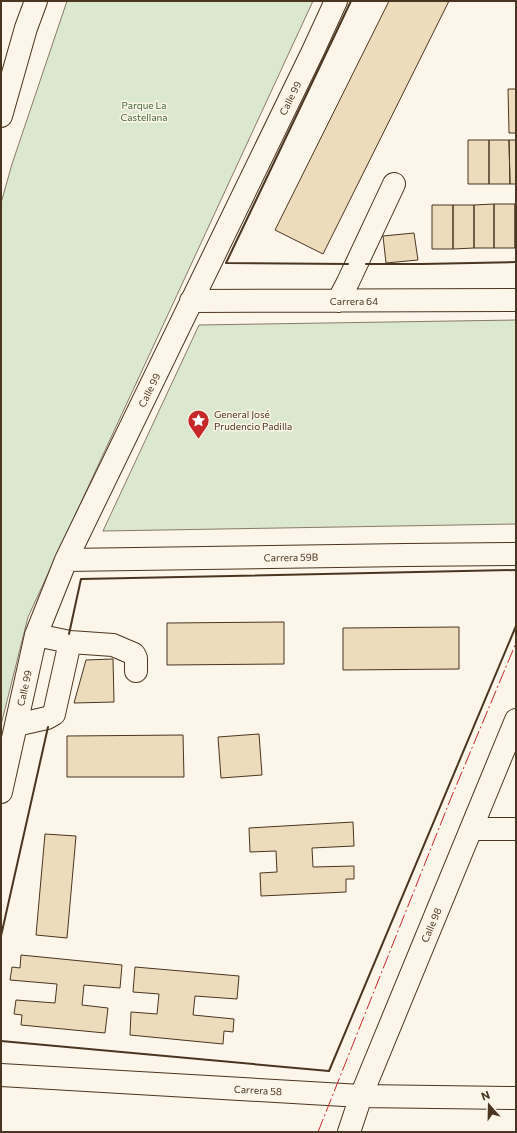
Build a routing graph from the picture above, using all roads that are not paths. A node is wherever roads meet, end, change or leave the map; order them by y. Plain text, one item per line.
1 (36, 1) edge
2 (336, 1) edge
3 (1, 116) edge
4 (394, 184) dead end
5 (338, 300) junction
6 (516, 300) edge
7 (191, 301) junction
8 (516, 554) edge
9 (66, 560) junction
10 (36, 636) junction
11 (70, 642) junction
12 (136, 671) dead end
13 (516, 720) edge
14 (16, 725) junction
15 (1, 792) edge
16 (472, 829) junction
17 (516, 829) edge
18 (1, 1075) edge
19 (360, 1096) junction
20 (516, 1098) edge
21 (349, 1132) edge

1 - 3 street
2 - 7 street, Calle 99
4 - 5 street
5 - 6 street, Carrera 64
5 - 7 street, Carrera 64
7 - 9 street, Calle 99
8 - 9 street, Carrera 59B
9 - 10 street, Calle 99
10 - 11 street
10 - 14 street, Calle 99
11 - 12 street
11 - 14 street
13 - 16 street, Calle 98
14 - 15 street, Calle 99
16 - 17 street
16 - 19 street, Calle 98
18 - 19 street, Carrera 58
19 - 20 street, Carrera 58
19 - 21 street, Calle 98

